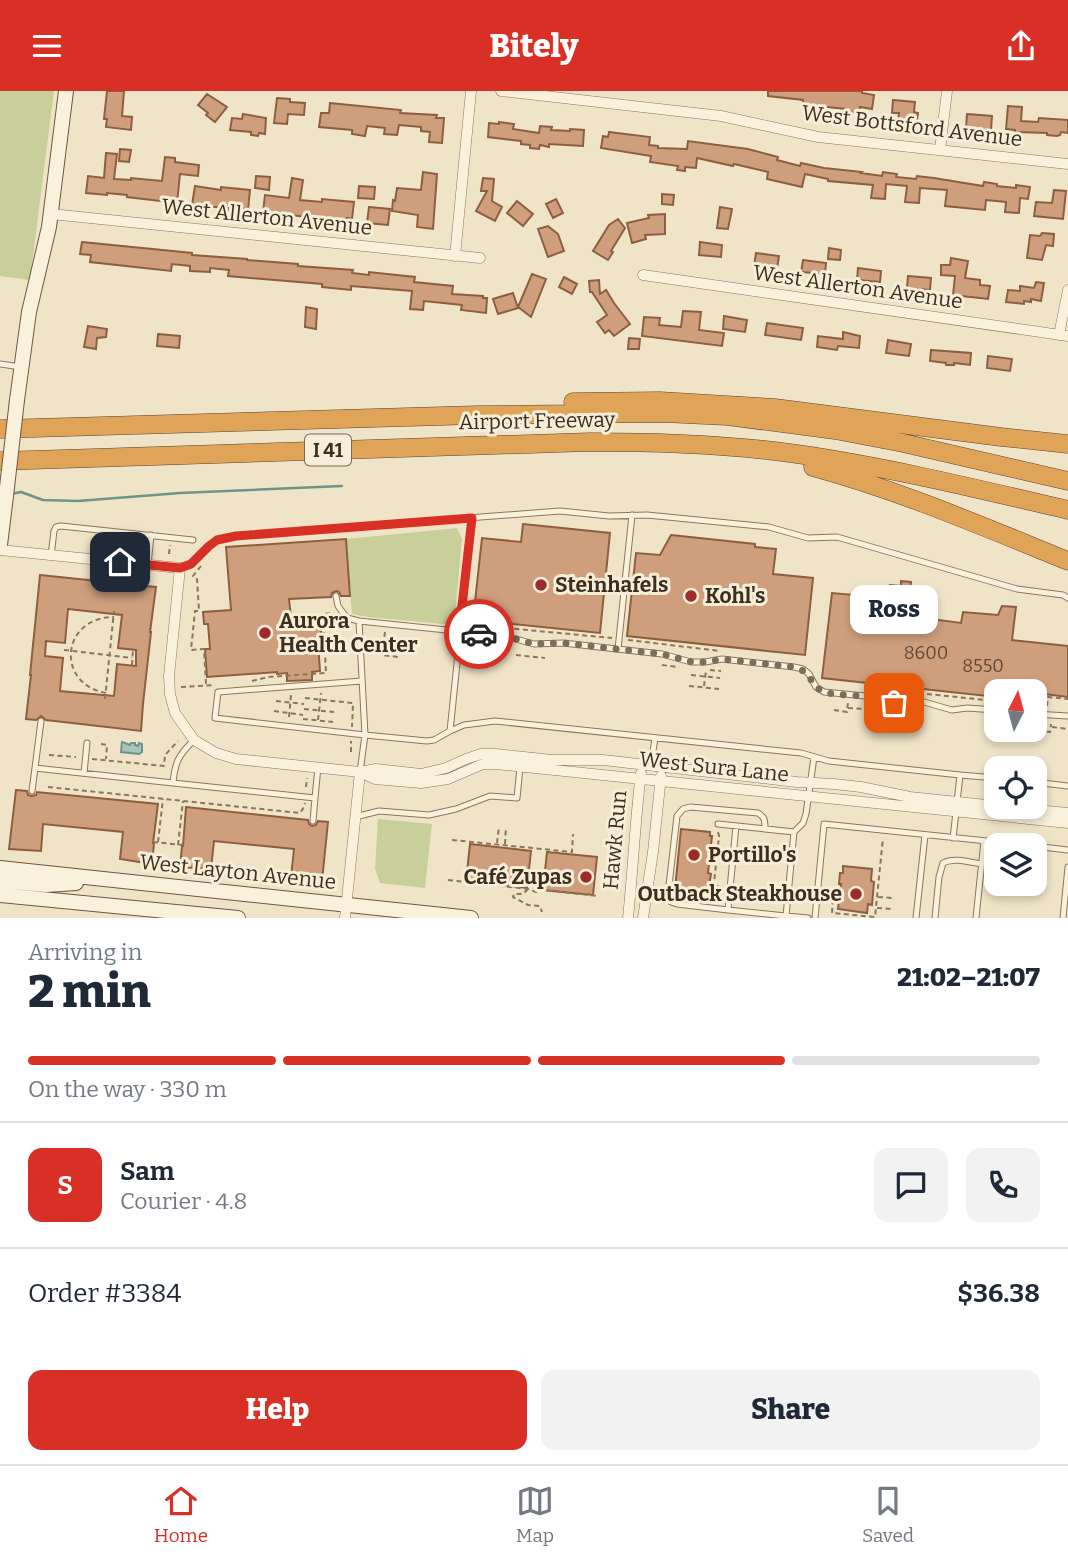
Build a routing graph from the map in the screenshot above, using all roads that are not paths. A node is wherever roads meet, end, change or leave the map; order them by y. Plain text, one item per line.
1 (66, 91) edge
2 (471, 91) edge
3 (501, 91) edge
4 (947, 91) edge
5 (940, 150) junction
6 (1068, 164) edge
7 (51, 214) junction
8 (455, 256) junction
9 (480, 258) dead end
10 (643, 275) dead end
11 (1068, 290) edge
12 (1063, 335) edge
13 (0, 364) edge
14 (21, 367) junction
15 (477, 415) junction
16 (0, 429) edge
17 (655, 442) junction
18 (1068, 444) edge
19 (0, 461) edge
20 (1068, 481) edge
21 (1068, 510) edge
22 (632, 515) junction
23 (472, 518) junction
24 (151, 535) junction
25 (193, 540) dead end
26 (0, 548) edge
27 (51, 556) junction
28 (1068, 561) edge
29 (146, 565) junction
30 (180, 568) junction
31 (141, 586) dead end
32 (336, 596) dead end
33 (1068, 598) edge
34 (359, 621) junction
35 (459, 632) junction
36 (618, 649) junction
37 (362, 681) junction
38 (984, 709) edge
39 (1047, 715) edge
40 (1068, 716) edge
41 (41, 720) dead end
42 (450, 731) junction
43 (365, 735) junction
44 (655, 738) junction
45 (194, 740) junction
46 (87, 743) dead end
47 (814, 757) junction
48 (652, 758) junction
49 (521, 762) junction
50 (642, 765) junction
51 (317, 767) junction
52 (35, 768) junction
53 (662, 768) junction
54 (360, 772) junction
55 (84, 773) junction
56 (960, 775) junction
57 (984, 777) edge
58 (640, 778) junction
59 (660, 780) junction
60 (173, 783) junction
61 (810, 783) junction
62 (1047, 784) edge
63 (1068, 786) edge
64 (32, 791) dead end
65 (808, 796) junction
66 (315, 798) junction
67 (984, 806) edge
68 (957, 807) junction
69 (1047, 811) edge
70 (1068, 813) edge
71 (354, 817) junction
72 (313, 821) dead end
73 (1068, 823) edge
74 (718, 824) road end
75 (736, 826) junction
76 (765, 829) junction
77 (794, 832) junction
78 (925, 835) junction
79 (953, 838) junction
80 (984, 841) joint
81 (1047, 848) edge
82 (1068, 850) edge
83 (981, 864) junction
84 (1068, 867) edge
85 (0, 868) edge
86 (1067, 879) edge
87 (112, 880) junction
88 (0, 881) edge
89 (0, 895) edge
90 (727, 910) junction
91 (345, 911) edge
92 (786, 916) junction
93 (239, 918) edge
94 (471, 918) edge
95 (628, 918) edge
96 (643, 918) edge
97 (808, 918) edge
98 (815, 918) edge
99 (916, 918) edge
100 (935, 918) edge
101 (976, 918) edge
102 (1063, 918) edge

1 - 7 main road
2 - 8 street
3 - 5 street, West Bottsford Avenue
4 - 5 street
5 - 6 street, West Bottsford Avenue
7 - 8 street, West Allerton Avenue
7 - 14 main road
8 - 9 street, West Allerton Avenue
10 - 12 street, West Allerton Avenue
11 - 12 street
13 - 14 lane
14 - 26 main road, bridge
15 - 16 highway, Airport Freeway / I 41
15 - 18 highway
15 - 20 highway, Airport Freeway / I 41
17 - 19 highway, Airport Freeway / I 41
17 - 21 highway, Airport Freeway / I 41
17 - 28 highway
22 - 23 lane
22 - 33 lane
22 - 36 lane
23 - 30 lane
23 - 35 lane
24 - 25 lane
24 - 27 lane
24 - 29 lane
26 - 27 street
27 - 29 street
29 - 30 street
29 - 31 lane
30 - 45 street, West Sura Lane
32 - 34 lane
34 - 35 lane
34 - 37 lane
35 - 36 lane
35 - 42 lane
36 - 38 lane
37 - 43 lane
37 - 43 lane
39 - 40 lane
41 - 52 lane
42 - 43 lane
42 - 44 lane
43 - 54 lane
44 - 47 lane
44 - 48 lane
45 - 51 street, West Sura Lane
45 - 60 lane
46 - 55 lane
47 - 56 lane
47 - 61 lane
48 - 50 lane
48 - 53 lane
49 - 50 street, West Sura Lane
49 - 54 street, West Sura Lane
49 - 58 street, West Sura Lane
49 - 71 lane
50 - 53 street, West Sura Lane
50 - 58 street, Hawk Run
51 - 54 street, West Sura Lane
51 - 66 lane
52 - 55 lane
52 - 64 lane
53 - 59 street, Hawk Run
53 - 61 street, West Sura Lane
54 - 71 street
55 - 60 lane
56 - 57 lane
56 - 68 lane
58 - 59 street, West Sura Lane
58 - 95 street, Hawk Run
59 - 65 street, West Sura Lane
59 - 96 street, Hawk Run
60 - 66 lane
61 - 65 lane
61 - 68 street, West Sura Lane
62 - 63 lane
65 - 68 street, West Sura Lane
65 - 77 lane
66 - 72 lane
67 - 68 street, West Sura Lane
68 - 73 street, West Sura Lane
68 - 79 lane
69 - 70 street
71 - 91 street
74 - 75 lane
75 - 76 lane
75 - 90 lane
76 - 77 lane
76 - 90 lane
77 - 92 lane
78 - 79 lane
78 - 98 lane
78 - 99 lane
79 - 80 lane
80 - 83 lane
81 - 82 lane
83 - 100 lane
83 - 101 lane
84 - 86 lane
85 - 87 main road, West Layton Avenue
86 - 102 lane
87 - 88 main road
87 - 91 main road, West Layton Avenue
89 - 93 main road
90 - 92 lane
91 - 94 main road, West Layton Avenue
92 - 97 lane

